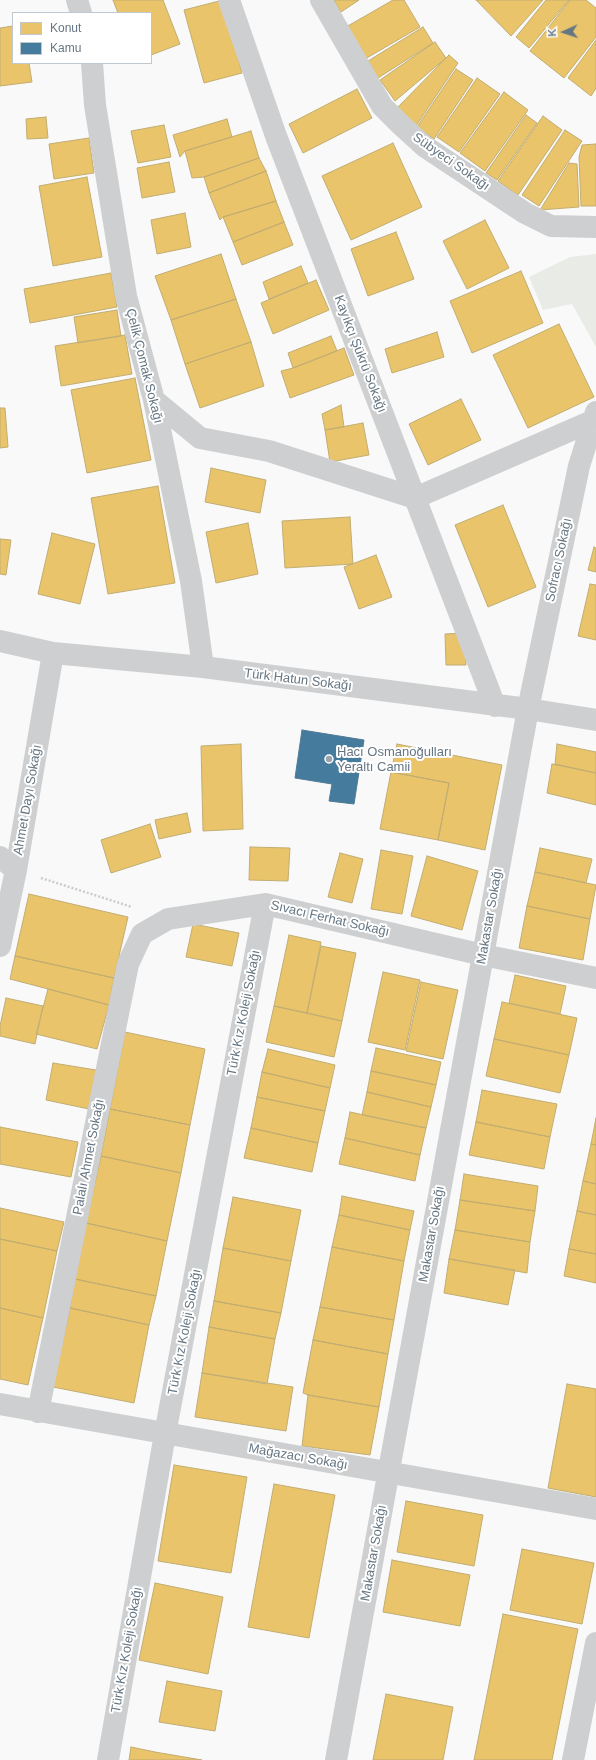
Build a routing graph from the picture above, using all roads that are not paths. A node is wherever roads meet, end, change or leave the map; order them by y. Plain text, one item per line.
1 (77, 0) edge
2 (229, 0) edge
3 (321, 0) edge
4 (81, 12) edge
5 (92, 64) edge
6 (596, 227) edge
7 (154, 400) junction
8 (594, 416) edge
9 (415, 498) junction
10 (0, 641) edge
11 (53, 653) junction
12 (203, 667) junction
13 (495, 706) junction
14 (528, 709) junction
15 (596, 720) edge
16 (8, 864) edge
17 (265, 904) junction
18 (168, 919) joint
19 (0, 946) edge
20 (483, 955) junction
21 (596, 978) edge
22 (0, 1404) edge
23 (38, 1412) junction
24 (165, 1434) junction
25 (388, 1473) junction
26 (596, 1509) edge
27 (596, 1643) edge
28 (108, 1760) edge
29 (336, 1760) edge
30 (573, 1760) edge

1 - 4 street
2 - 9 street, Kayıkçı Şükrü Sokağı
3 - 6 street, Sübyeci Sokağı
5 - 7 street, Çelik Çomak Sokağı
7 - 9 street
7 - 12 street, Çelik Çomak Sokağı
8 - 9 street
8 - 14 street, Sofracı Sokağı
9 - 13 street, Kayıkçı Şükrü Sokağı
10 - 11 street, Türk Hatun Sokağı
11 - 12 street, Türk Hatun Sokağı
11 - 16 street, Ahmet Dayı Sokağı
12 - 13 street, Türk Hatun Sokağı
13 - 14 street, Türk Hatun Sokağı
14 - 15 street, Türk Hatun Sokağı
14 - 20 street, Makastar Sokağı
16 - 19 street, Ahmet Dayı Sokağı
17 - 18 street, Sıvacı Ferhat Sokağı
17 - 20 street, Sıvacı Ferhat Sokağı
17 - 24 street, Türk Kız Koleji Sokağı
18 - 23 street, Palalı Ahmet Sokağı
20 - 21 street, Sıvacı Ferhat Sokağı
20 - 25 street, Makastar Sokağı
22 - 23 street, Mağazacı Sokağı
23 - 24 street, Mağazacı Sokağı
24 - 25 street, Mağazacı Sokağı
24 - 28 street, Türk Kız Koleji Sokağı
25 - 26 street, Mağazacı Sokağı
25 - 29 street, Makastar Sokağı
27 - 30 street

